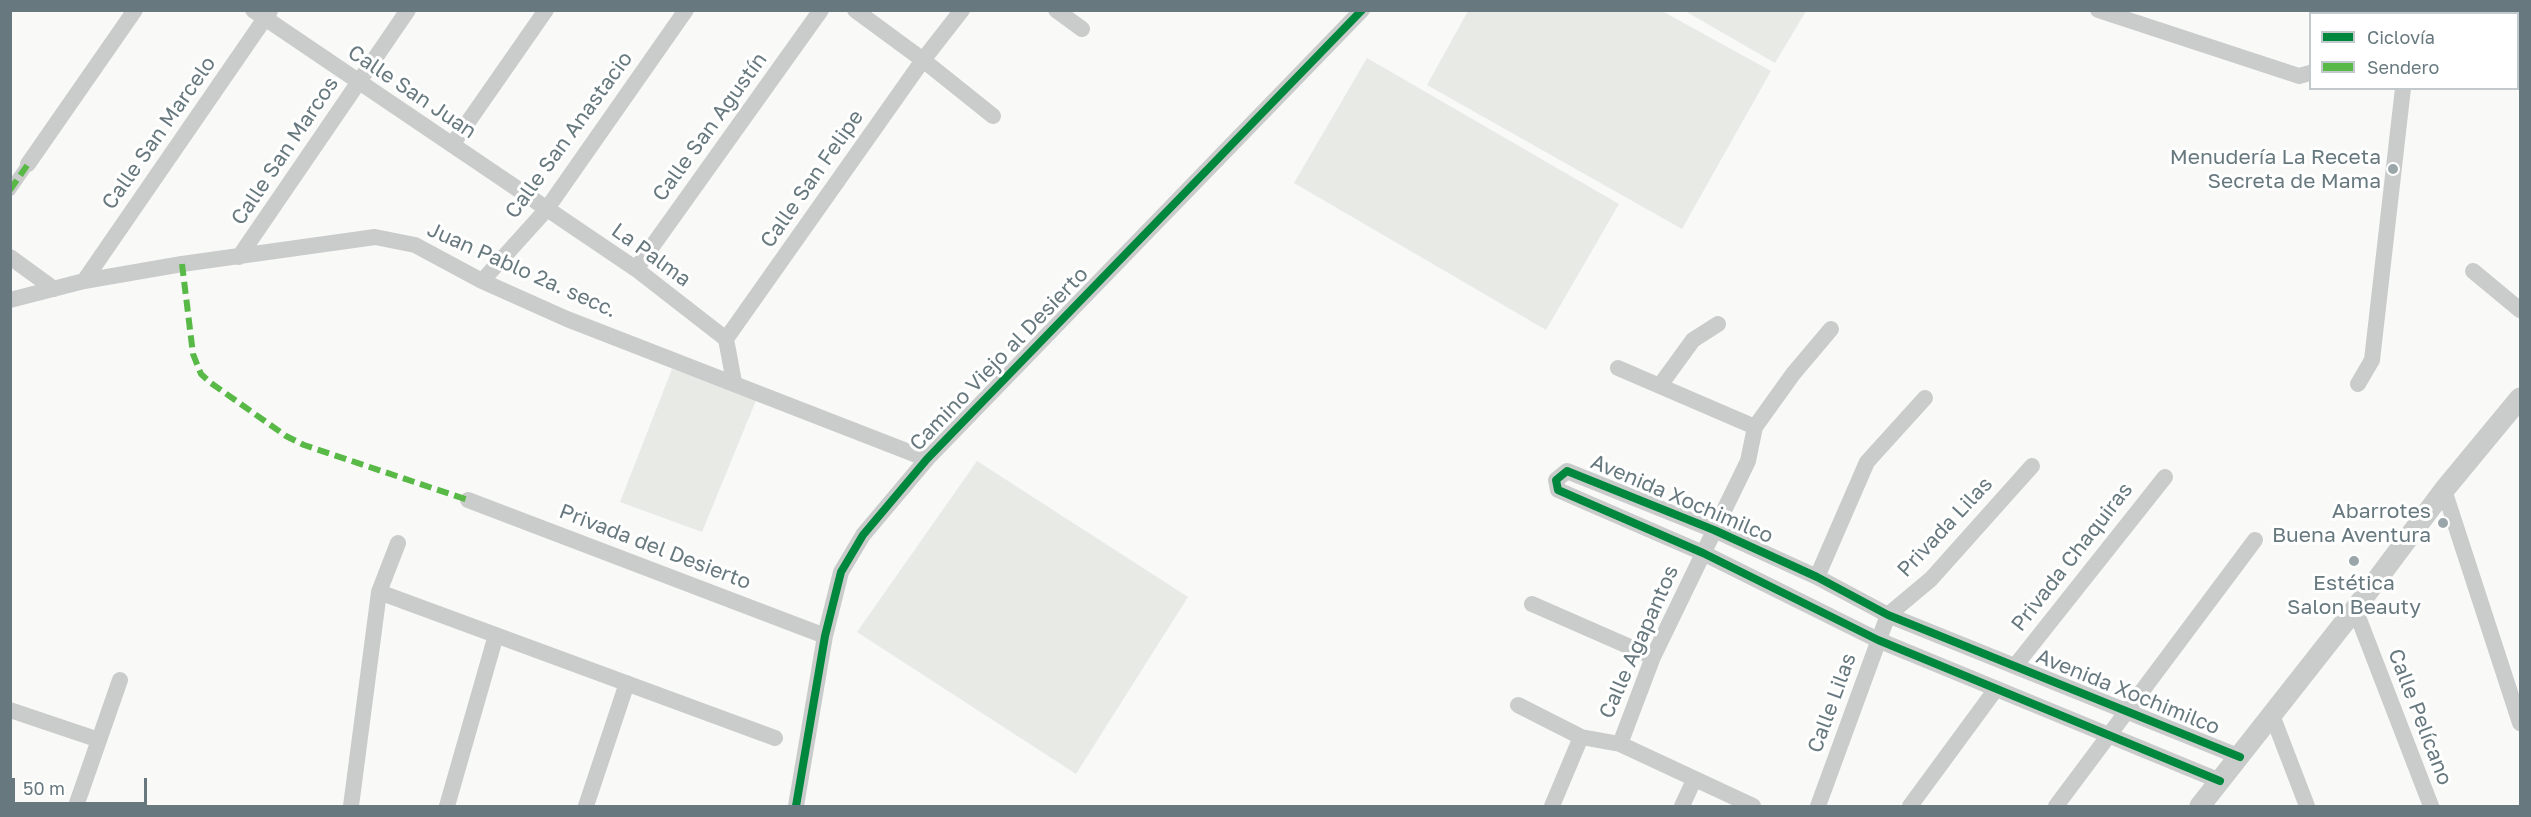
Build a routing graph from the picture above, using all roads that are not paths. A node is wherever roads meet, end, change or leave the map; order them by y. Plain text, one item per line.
1 (135, 10) edge
2 (408, 10) edge
3 (546, 10) edge
4 (686, 10) edge
5 (821, 10) edge
6 (855, 10) edge
7 (962, 10) edge
8 (1056, 10) edge
9 (1362, 10) edge
10 (2098, 10) edge
11 (263, 13) edge
12 (1082, 30) dead end
13 (923, 60) junction
14 (2309, 73) edge
15 (358, 83) junction
16 (2403, 90) edge
17 (993, 116) dead end
18 (453, 145) junction
19 (28, 164) joint
20 (10, 190) edge
21 (546, 210) junction
22 (10, 257) edge
23 (239, 257) junction
24 (636, 269) junction
25 (2473, 271) dead end
26 (84, 281) junction
27 (482, 281) junction
28 (54, 289) junction
29 (10, 300) edge
30 (2520, 310) edge
31 (1718, 324) dead end
32 (1831, 328) dead end
33 (726, 339) junction
34 (1618, 368) dead end
35 (734, 382) junction
36 (1661, 384) junction
37 (2358, 384) dead end
38 (1925, 398) dead end
39 (2520, 398) edge
40 (1755, 427) junction
41 (927, 459) junction
42 (2032, 466) dead end
43 (2165, 477) dead end
44 (2444, 490) junction
45 (468, 500) dead end
46 (1714, 530) junction
47 (2255, 540) dead end
48 (398, 543) dead end
49 (1703, 554) junction
50 (1817, 577) junction
51 (380, 592) junction
52 (1532, 604) dead end
53 (2355, 609) junction
54 (1888, 615) junction
55 (496, 635) junction
56 (825, 636) junction
57 (1878, 640) junction
58 (1653, 657) junction
59 (2015, 666) junction
60 (120, 680) dead end
61 (627, 683) junction
62 (1996, 689) junction
63 (1518, 705) dead end
64 (10, 710) edge
65 (2126, 710) junction
66 (2272, 715) junction
67 (2520, 723) edge
68 (2109, 735) junction
69 (1581, 737) junction
70 (775, 738) dead end
71 (99, 740) junction
72 (1620, 744) junction
73 (2240, 757) junction
74 (1694, 780) junction
75 (2220, 782) junction
76 (76, 807) edge
77 (351, 807) edge
78 (447, 807) edge
79 (586, 807) edge
80 (796, 807) edge
81 (1552, 807) edge
82 (1682, 807) edge
83 (1753, 807) edge
84 (1818, 807) edge
85 (1910, 807) edge
86 (2056, 807) edge
87 (2200, 807) edge
88 (2307, 807) edge
89 (2431, 807) edge

1 - 19 street
2 - 15 street, Calle San Marcos
3 - 18 street
4 - 21 street, Calle San Anastacio
5 - 24 street, Calle San Agustín
6 - 13 street
7 - 13 street, Calle San Felipe
8 - 12 street
9 - 41 street, Camino Viejo al Desierto
10 - 14 street
11 - 15 street, Calle San Juan
11 - 26 street, Calle San Marcelo
13 - 17 street
13 - 33 street, Calle San Felipe
15 - 18 street, Calle San Juan
15 - 23 street, Calle San Marcos
16 - 37 street
18 - 21 street, Calle San Juan
19 - 20 street
21 - 24 street, La Palma
21 - 27 street, Calle San Anastacio
22 - 28 street
23 - 26 street, Juan Pablo 2a. secc.
23 - 27 street, Juan Pablo 2a. secc.
24 - 33 street, La Palma
25 - 30 street
26 - 28 street, Juan Pablo 2a. secc.
27 - 35 street, Juan Pablo 2a. secc.
28 - 29 street, Juan Pablo 2a. secc.
31 - 36 street
32 - 40 street
33 - 35 street
34 - 36 street
35 - 41 street, Juan Pablo 2a. secc.
36 - 40 street
38 - 50 street
39 - 44 street
40 - 46 street, Calle Agapantos
41 - 56 street, Camino Viejo al Desierto
42 - 54 street, Privada Lilas
43 - 59 street, Privada Chaquiras
44 - 53 street
44 - 67 street
45 - 56 street, Privada del Desierto
46 - 49 street, Calle Agapantos
46 - 49 street, Avenida Xochimilco
46 - 50 street, Avenida Xochimilco
47 - 65 street
48 - 51 street
49 - 57 street, Avenida Xochimilco
49 - 58 street, Calle Agapantos
50 - 54 street, Avenida Xochimilco
51 - 55 street
51 - 77 street
52 - 58 street
53 - 66 street
53 - 89 street, Calle Pelícano
54 - 57 street, Calle Lilas
54 - 59 street, Avenida Xochimilco
55 - 61 street
55 - 78 street
56 - 80 street, Camino Viejo al Desierto
57 - 62 street, Avenida Xochimilco
57 - 84 street, Calle Lilas
58 - 72 street, Calle Agapantos
59 - 65 street, Avenida Xochimilco
60 - 71 street
61 - 70 street
61 - 79 street
62 - 68 street, Avenida Xochimilco
62 - 85 street
63 - 69 street
64 - 71 street
65 - 68 street
65 - 73 street, Avenida Xochimilco
66 - 73 street
66 - 88 street
68 - 75 street, Avenida Xochimilco
68 - 86 street
69 - 72 street
69 - 81 street, Calle Agapantos
71 - 76 street
72 - 74 street
73 - 75 street
74 - 82 street
74 - 83 street
75 - 87 street

